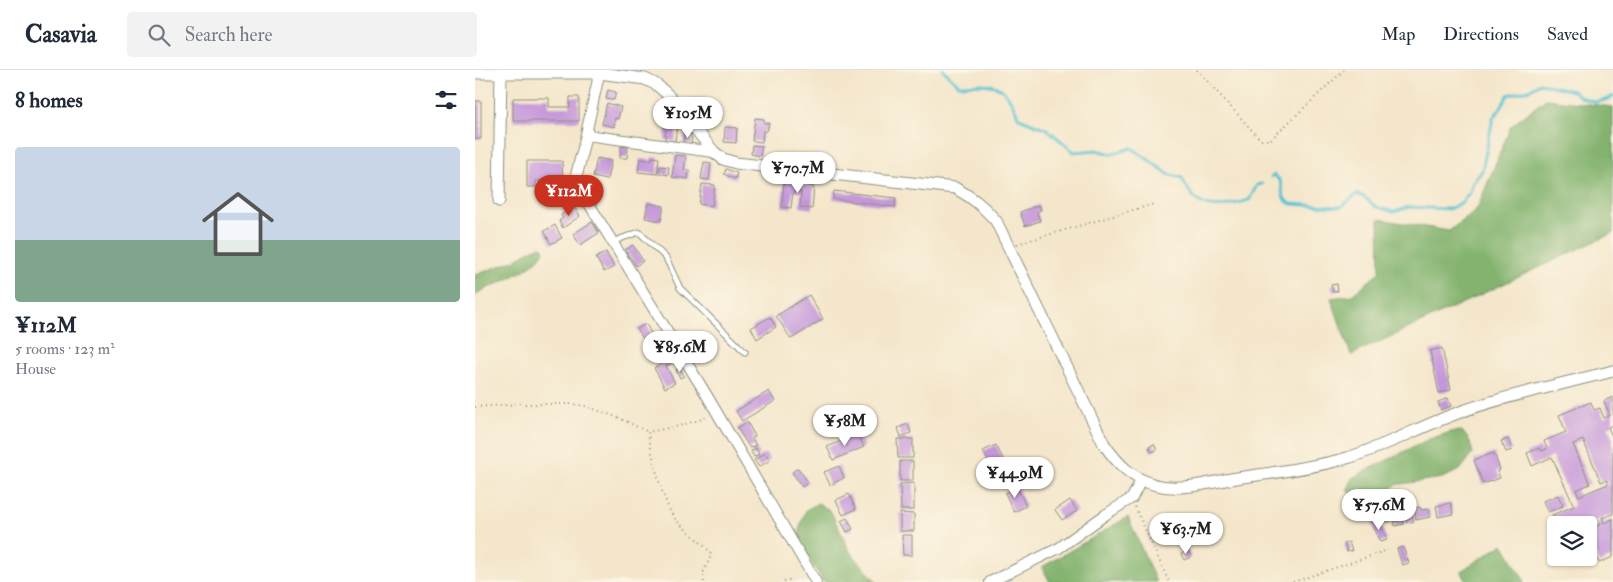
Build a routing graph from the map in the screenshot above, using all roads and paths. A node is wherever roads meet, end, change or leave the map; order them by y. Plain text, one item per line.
1 (1197, 70) edge
2 (1344, 70) edge
3 (600, 71) edge
4 (501, 72) edge
5 (475, 74) edge
6 (587, 135) junction
7 (714, 152) junction
8 (581, 157) joint
9 (575, 181) joint
10 (499, 201) dead end
11 (1154, 204) dead end
12 (612, 242) junction
13 (1009, 246) junction
14 (745, 352) dead end
15 (1613, 371) edge
16 (475, 407) edge
17 (717, 414) junction
18 (648, 432) junction
19 (1141, 480) junction
20 (1132, 498) junction
21 (1388, 550) dead end
22 (704, 582) edge
23 (784, 582) edge
24 (791, 582) edge
25 (817, 582) edge
26 (990, 582) edge
27 (1169, 582) edge
28 (1293, 582) edge

1 - 2 path
3 - 4 street
3 - 6 street
3 - 7 street
4 - 5 street
4 - 10 street
6 - 7 street
6 - 8 street
7 - 13 street
8 - 9 street
9 - 12 street
11 - 13 path
12 - 14 lane
12 - 17 street
13 - 19 street
15 - 19 street
16 - 18 path
17 - 18 path
17 - 25 street
18 - 22 path
19 - 20 street
20 - 26 street
20 - 27 path
21 - 28 path
23 - 24 path

